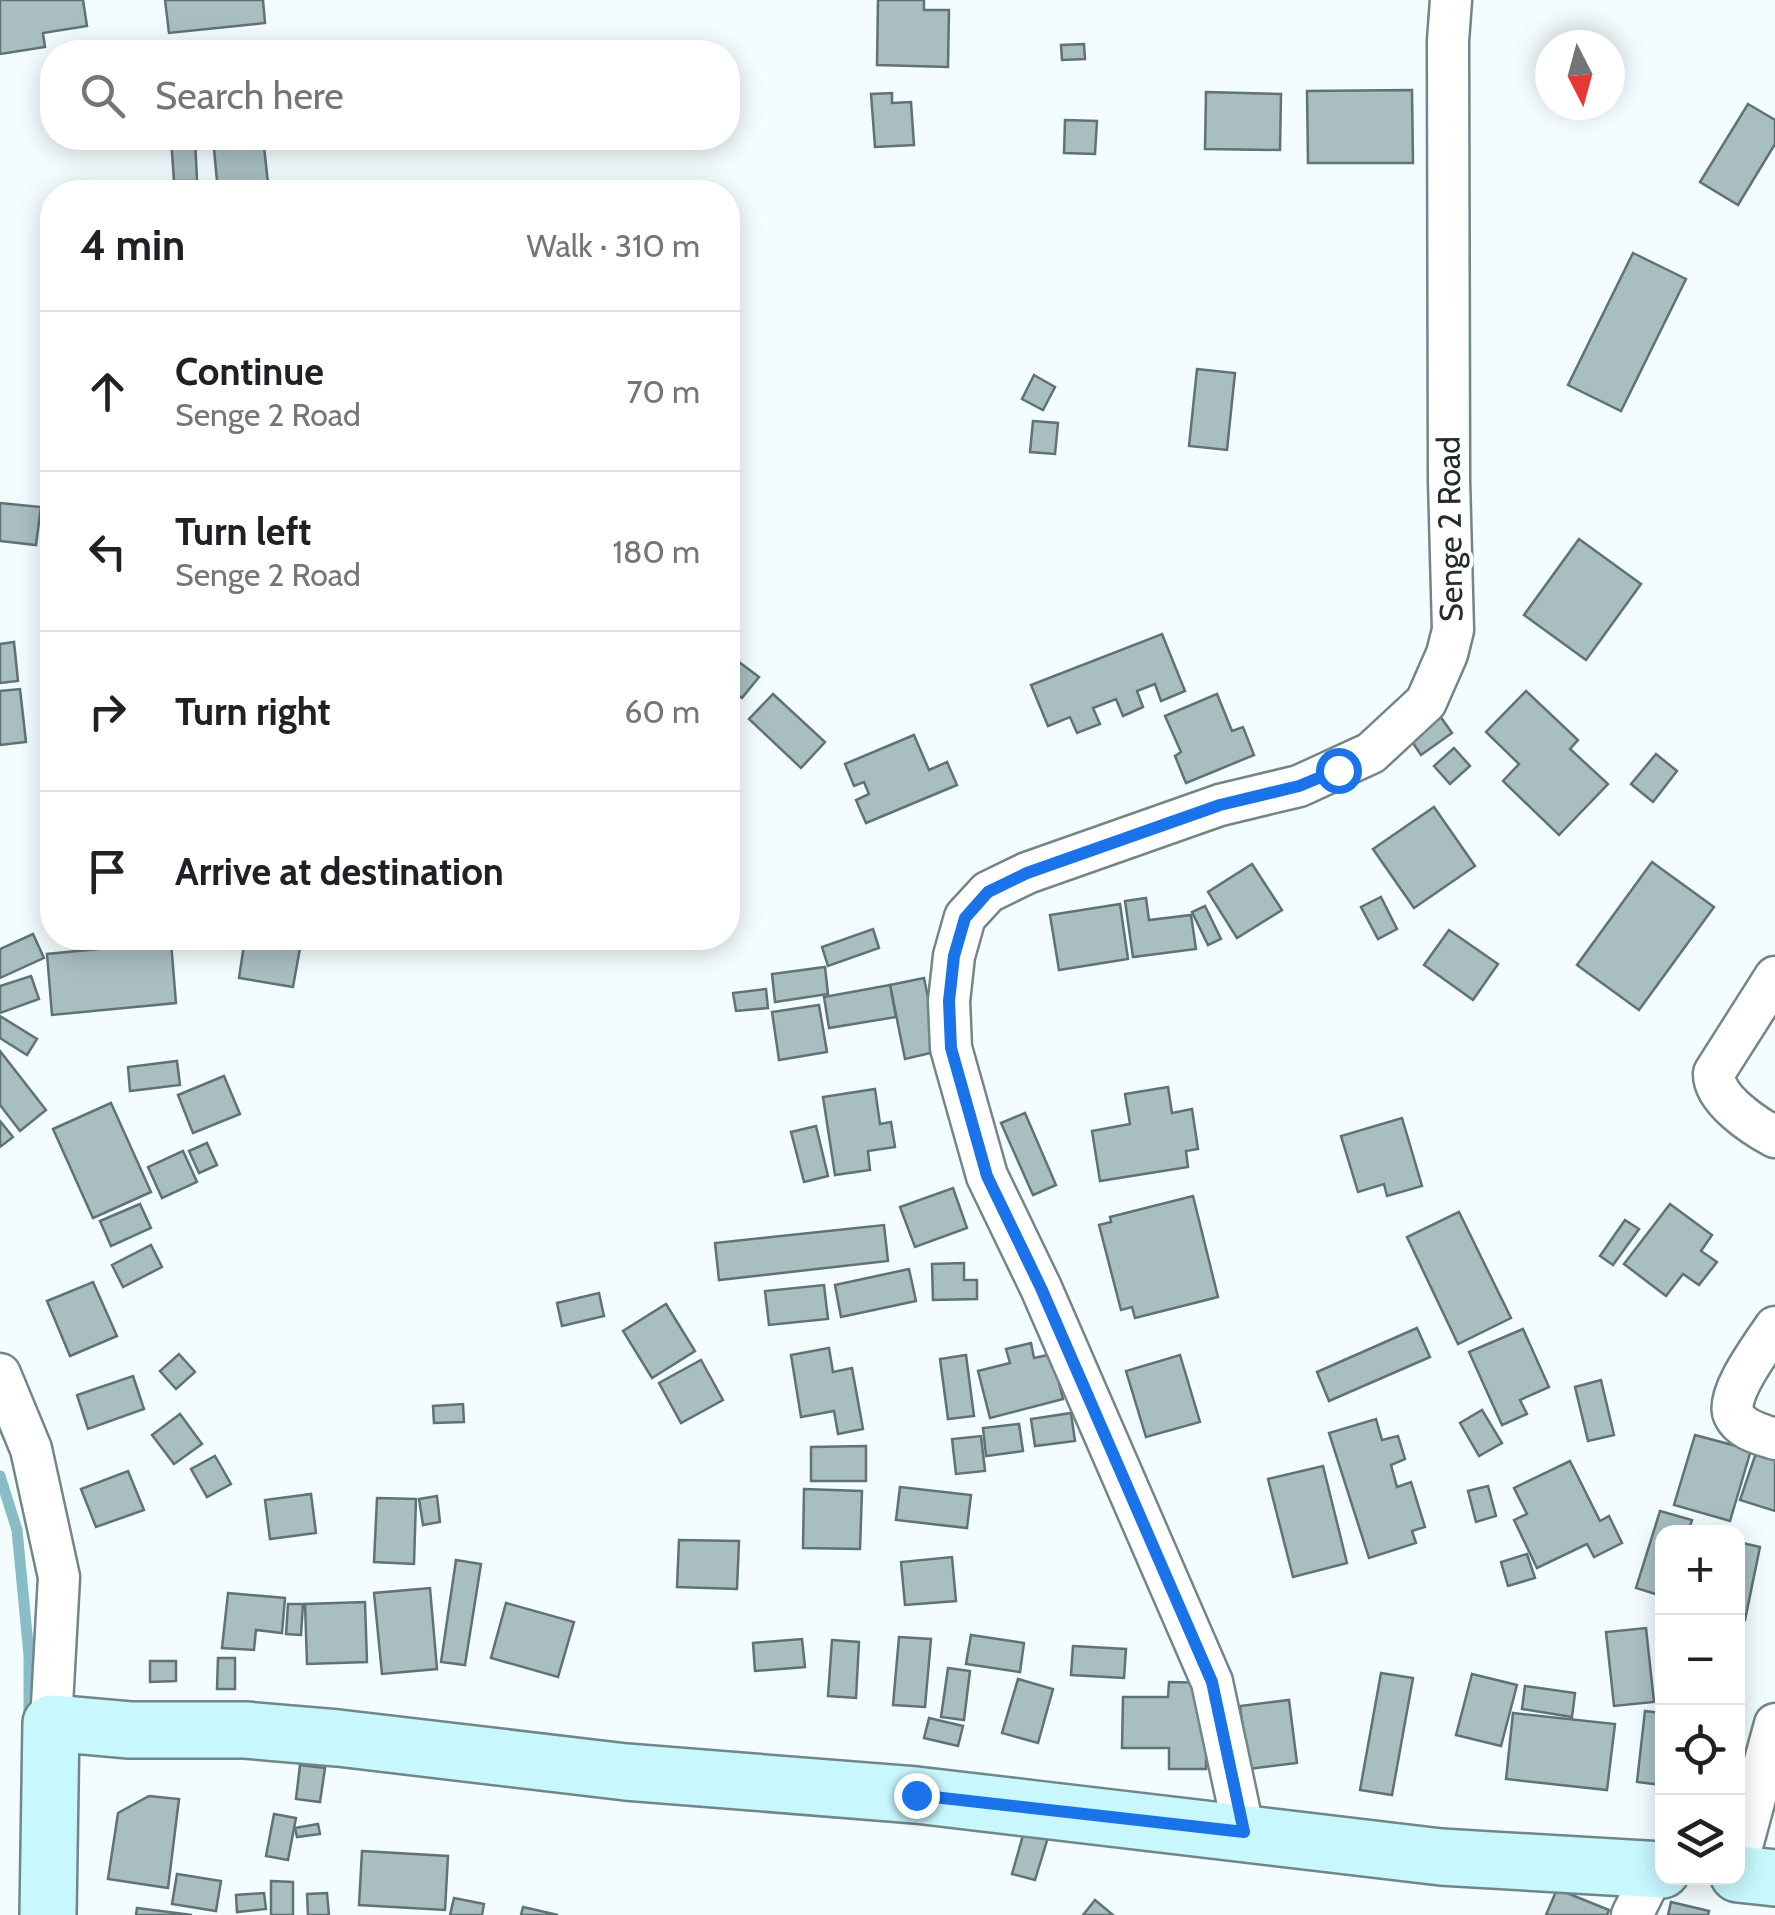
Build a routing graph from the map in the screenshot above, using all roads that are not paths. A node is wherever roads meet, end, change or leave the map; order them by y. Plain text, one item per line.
1 (1450, 0) edge
2 (1775, 977) edge
3 (1775, 1138) edge
4 (1775, 1327) edge
5 (0, 1374) edge
6 (1775, 1440) edge
7 (51, 1722) junction
8 (1775, 1724) edge
9 (1244, 1832) junction
10 (1745, 1834) edge
11 (1745, 1875) edge
12 (1775, 1878) edge
13 (1650, 1885) edge
14 (48, 1915) edge

1 - 9 street, Senge 2 Road
2 - 3 street
4 - 6 street
5 - 7 street
7 - 9 street
7 - 14 street
8 - 10 street
9 - 13 street
11 - 12 street

